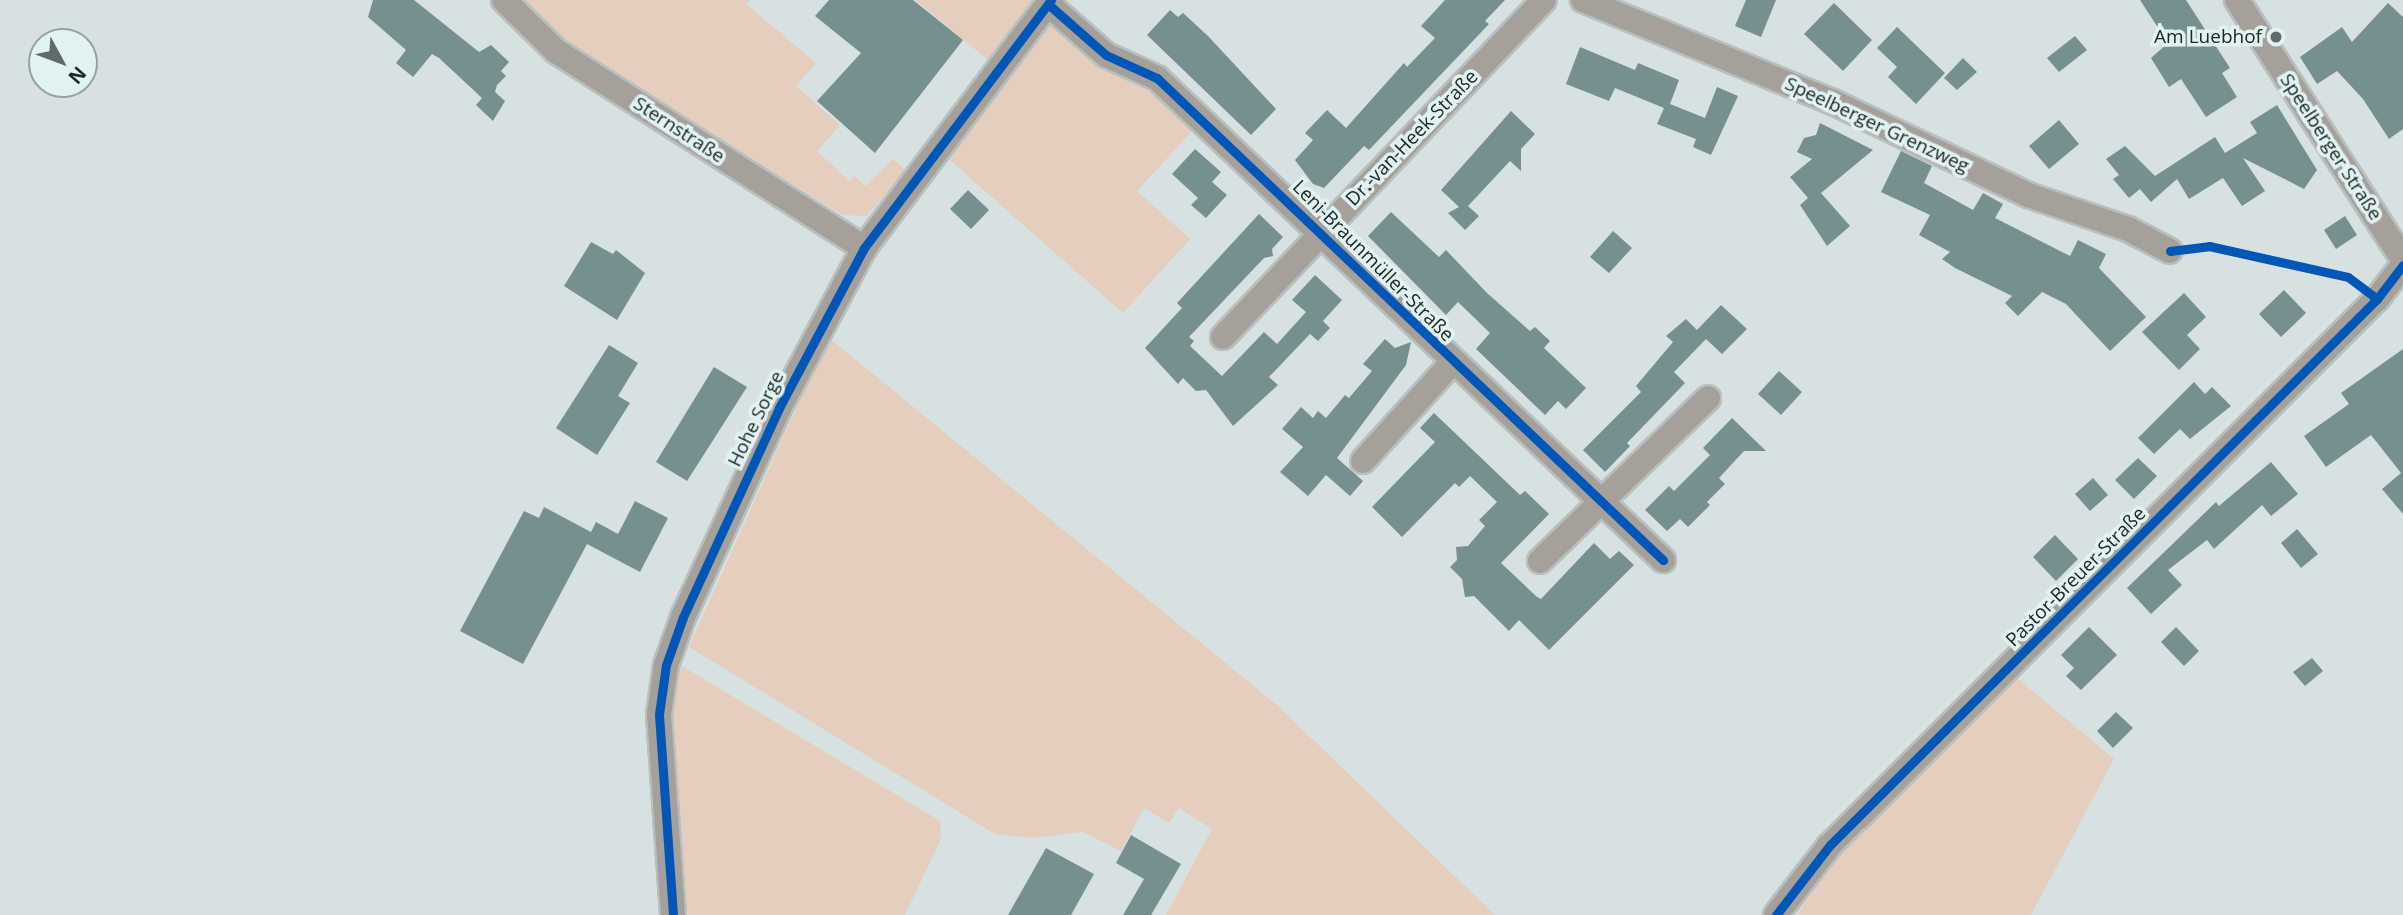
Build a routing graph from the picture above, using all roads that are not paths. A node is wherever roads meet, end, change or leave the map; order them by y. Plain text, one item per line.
1 (504, 0) edge
2 (1544, 0) edge
3 (1583, 0) edge
4 (2237, 0) edge
5 (1049, 2) edge
6 (1321, 232) junction
7 (864, 248) junction
8 (2170, 251) dead end
9 (2403, 262) edge
10 (1223, 337) dead end
11 (1451, 363) junction
12 (1708, 398) dead end
13 (1363, 461) dead end
14 (1603, 503) junction
15 (1663, 560) dead end
16 (1540, 561) dead end
17 (673, 915) edge
18 (1776, 915) edge

1 - 7 street, Sternstraße
2 - 6 street, Dr.-van-Heek-Straße
3 - 8 street, Speelberger Grenzweg
4 - 9 street, Speelberger Straße
5 - 6 street, Leni-Braunmüller-Straße
5 - 7 street, Hohe Sorge
6 - 10 street, Dr.-van-Heek-Straße
6 - 11 street, Leni-Braunmüller-Straße
7 - 17 street, Hohe Sorge
9 - 18 street, Pastor-Breuer-Straße
11 - 13 street, Leni-Braunmüller-Straße
11 - 14 street, Leni-Braunmüller-Straße
12 - 14 street
14 - 15 street, Leni-Braunmüller-Straße
14 - 16 street

